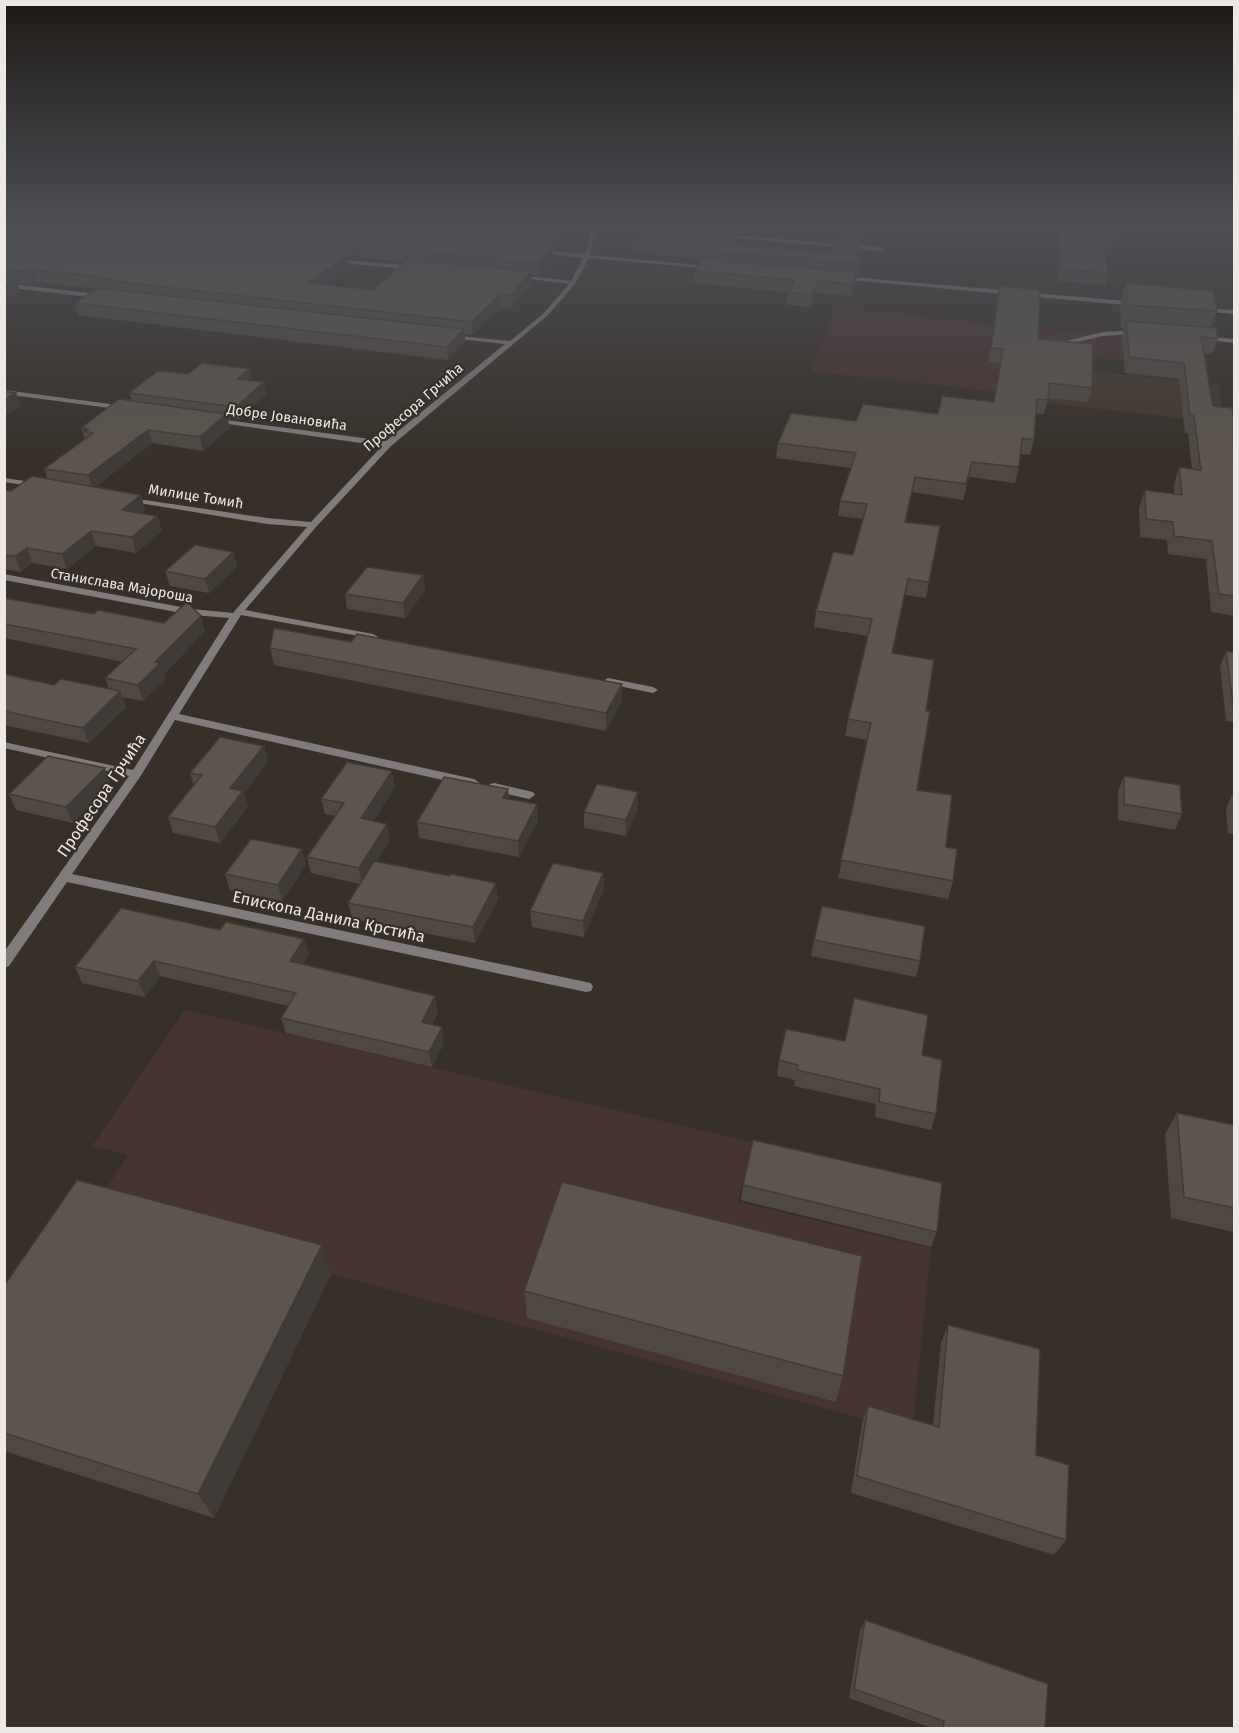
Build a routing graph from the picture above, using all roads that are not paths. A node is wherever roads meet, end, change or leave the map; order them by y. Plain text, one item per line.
1 (556, 303) edge
2 (1127, 303) edge
3 (1140, 304) edge
4 (1199, 309) edge
5 (1234, 312) edge
6 (1145, 333) edge
7 (442, 335) edge
8 (1190, 337) edge
9 (1234, 341) edge
10 (513, 343) junction
11 (1058, 344) edge
12 (4, 392) edge
13 (132, 409) edge
14 (202, 419) edge
15 (388, 444) junction
16 (4, 480) edge
17 (50, 487) edge
18 (119, 498) edge
19 (313, 525) junction
20 (4, 577) edge
21 (237, 614) junction
22 (388, 640) edge
23 (595, 679) edge
24 (653, 690) dead end
25 (173, 716) junction
26 (4, 745) edge
27 (136, 774) junction
28 (529, 795) dead end
29 (64, 877) junction
30 (4, 963) edge
31 (586, 987) dead end

1 - 10 street, Професора Грчића
2 - 3 street
4 - 5 street
6 - 11 street
7 - 10 street
8 - 9 street
10 - 15 street, Професора Грчића
12 - 13 street
14 - 15 street, Добре Јовановића
15 - 19 street, Професора Грчића
16 - 17 street
18 - 19 street, Милице Томић
19 - 21 street, Професора Грчића
20 - 21 street, Станислава Мајороша
21 - 22 street
21 - 25 street, Професора Грчића
23 - 24 street
25 - 27 street, Професора Грчића
25 - 28 street
26 - 27 street
27 - 29 street, Професора Грчића
29 - 30 street, Професора Грчића
29 - 31 street, Епископа Данила Крстића

